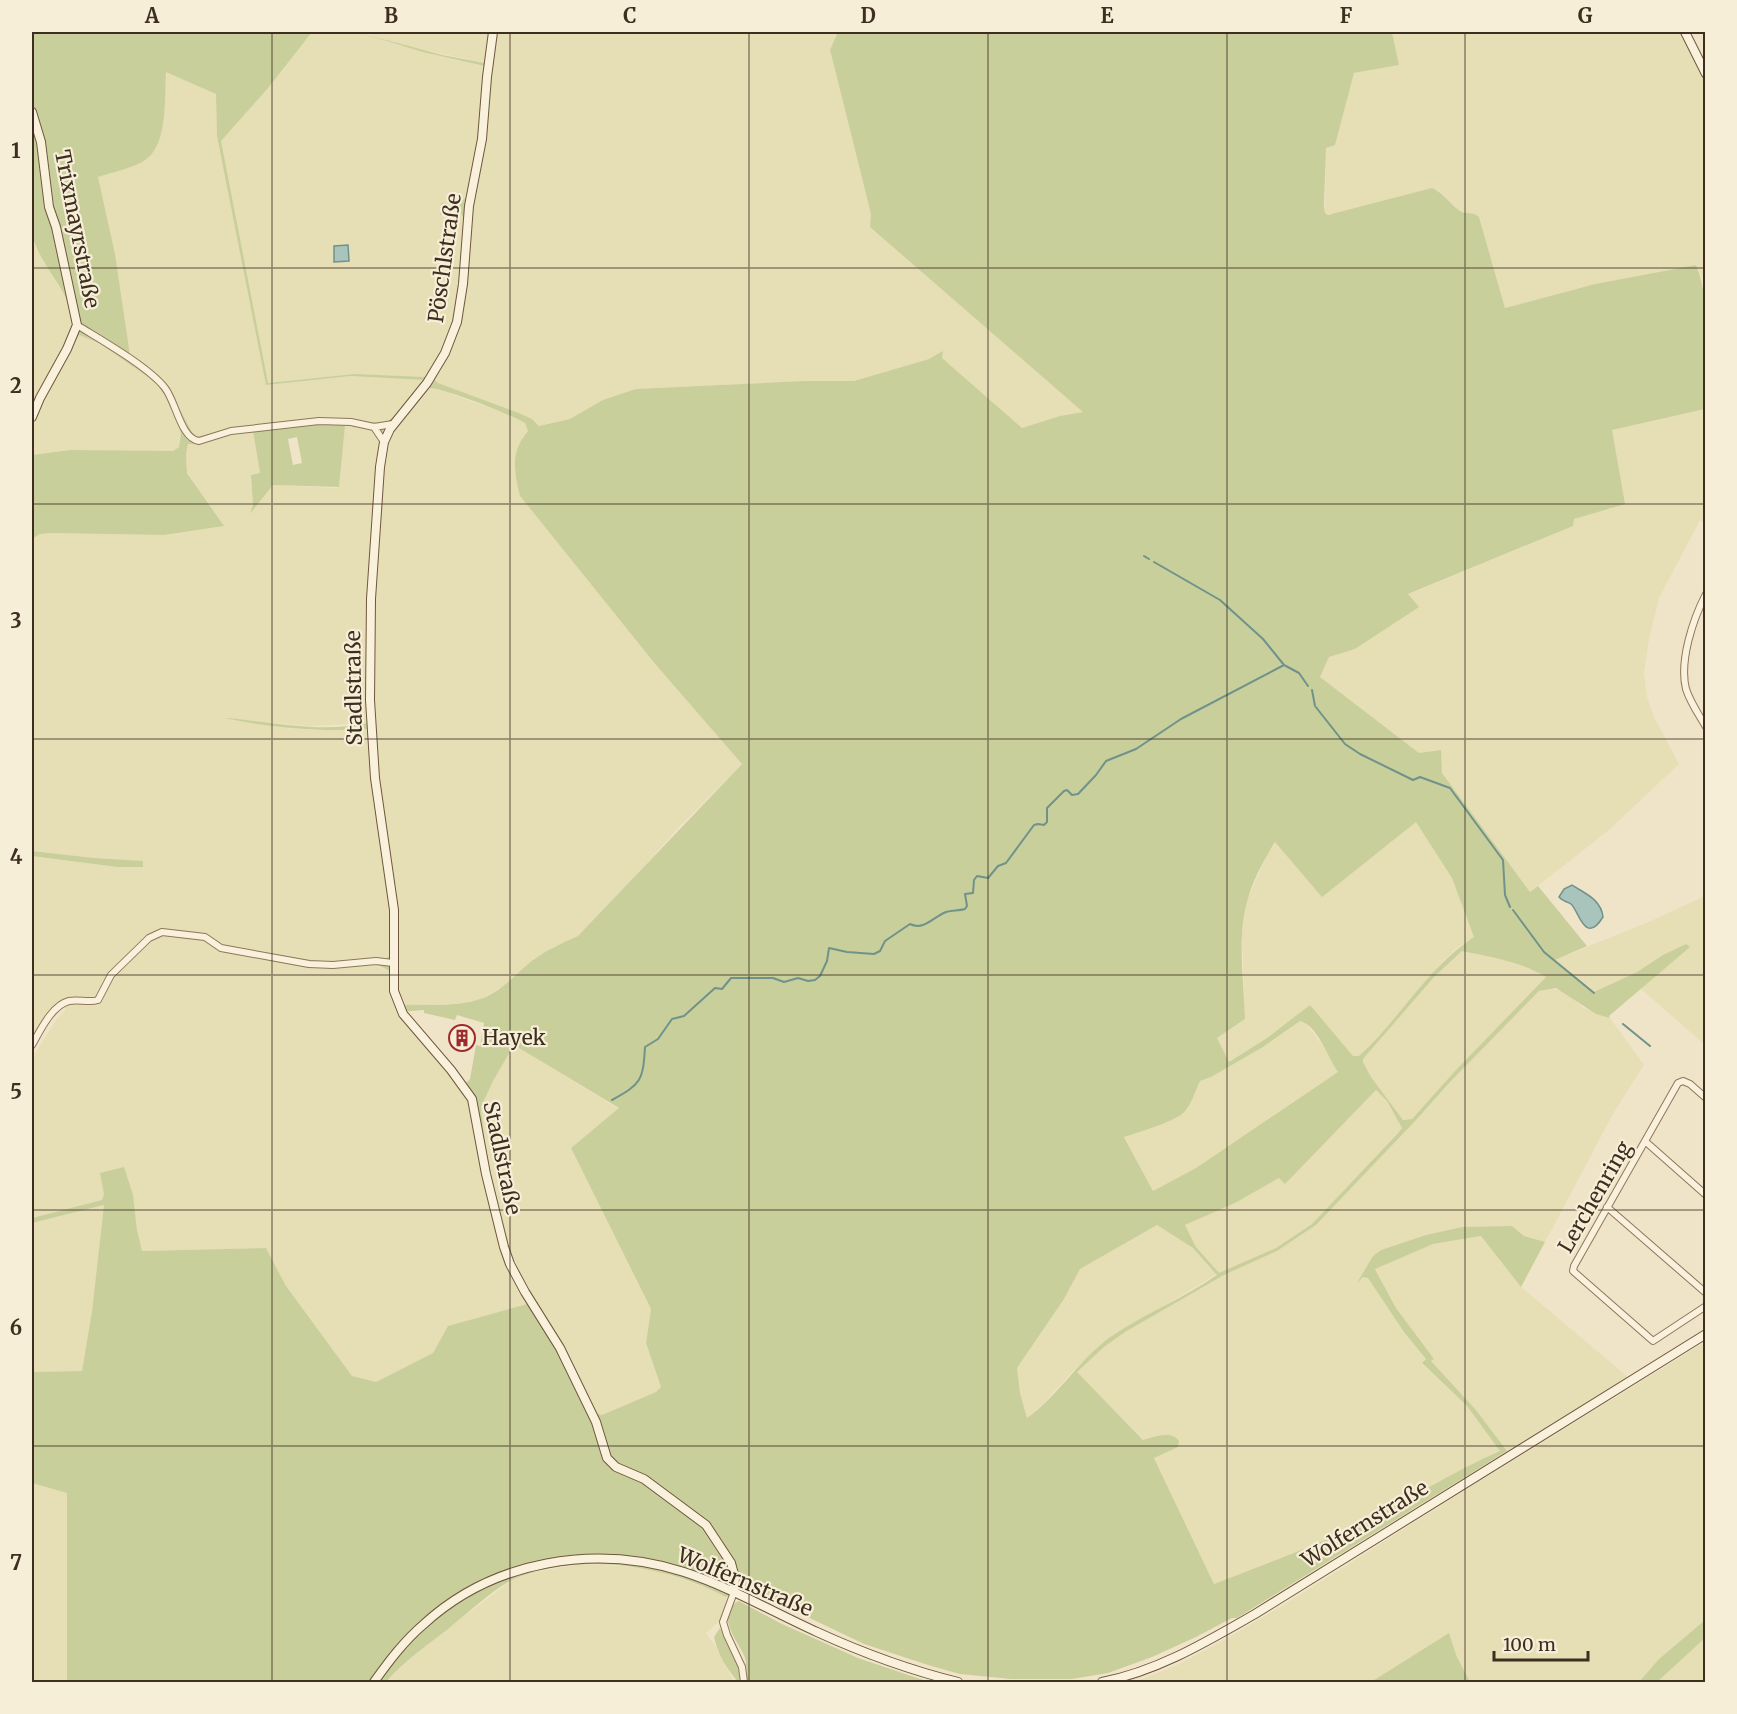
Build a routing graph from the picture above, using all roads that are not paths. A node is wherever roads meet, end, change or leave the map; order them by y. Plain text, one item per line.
1 (493, 32) edge
2 (1685, 32) edge
3 (1706, 74) edge
4 (32, 112) edge
5 (77, 325) junction
6 (32, 417) edge
7 (393, 424) junction
8 (374, 427) junction
9 (384, 442) junction
10 (1706, 594) edge
11 (1706, 727) edge
12 (393, 963) junction
13 (32, 1045) edge
14 (1706, 1098) edge
15 (1646, 1142) junction
16 (1706, 1195) edge
17 (1607, 1207) junction
18 (1706, 1293) edge
19 (1706, 1306) edge
20 (1706, 1334) edge
21 (734, 1592) junction
22 (374, 1683) edge
23 (744, 1683) edge
24 (958, 1683) edge
25 (1102, 1683) edge

1 - 7 street, Pöschlstraße
2 - 3 street
4 - 5 street, Trixmayrstraße
5 - 6 street, Trixmayrstraße
5 - 8 street
7 - 8 street
7 - 9 street, Stadlstraße
8 - 9 street
9 - 12 street, Stadlstraße
10 - 11 street
12 - 13 street
12 - 21 street, Stadlstraße
14 - 15 street, Lerchenring
15 - 16 street
15 - 17 street, Lerchenring
17 - 18 street
17 - 19 street, Lerchenring
20 - 25 street, Wolfernstraße
21 - 22 street, Wolfernstraße
21 - 23 street
21 - 24 street, Wolfernstraße

